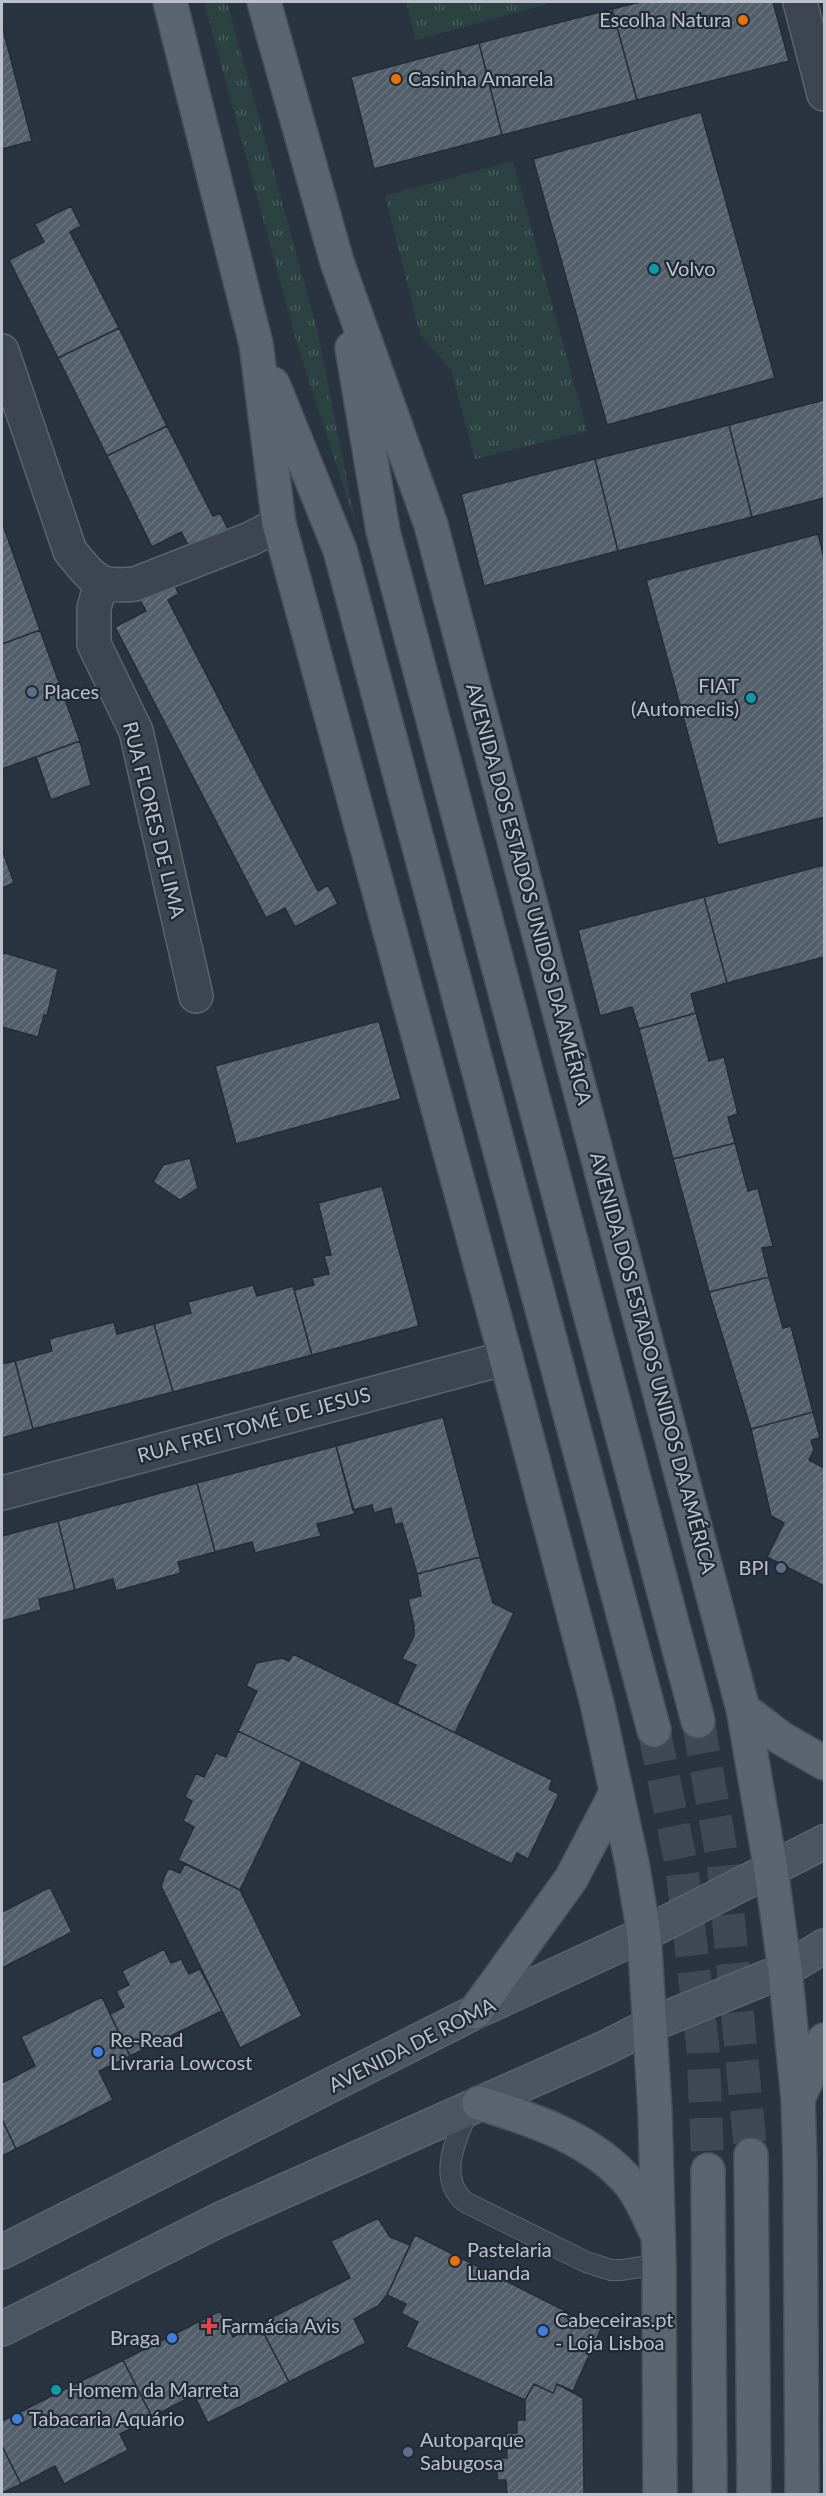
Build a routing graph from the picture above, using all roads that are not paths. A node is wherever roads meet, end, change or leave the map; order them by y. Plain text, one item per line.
1 (170, 2) edge
2 (264, 2) edge
3 (800, 2) edge
4 (825, 94) edge
5 (337, 262) junction
6 (256, 344) junction
7 (2, 351) edge
8 (279, 524) junction
9 (101, 583) junction
10 (195, 996) dead end
11 (506, 1358) junction
12 (2, 1493) edge
13 (743, 1709) junction
14 (698, 1721) tunnel mouth
15 (654, 1730) tunnel mouth
16 (825, 1763) edge
17 (616, 1793) junction
18 (825, 1842) edge
19 (771, 1870) junction
20 (644, 1934) junction
21 (825, 1946) edge
22 (785, 1970) junction
23 (475, 2012) junction
24 (650, 2025) junction
25 (825, 2040) edge
26 (798, 2098) junction
27 (474, 2105) junction
28 (751, 2155) tunnel mouth
29 (708, 2170) tunnel mouth
30 (659, 2250) junction
31 (2, 2252) edge
32 (2, 2329) edge
33 (660, 2494) edge
34 (710, 2494) edge
35 (754, 2494) edge
36 (802, 2494) edge

1 - 6 main road
2 - 5 main road, AVENIDA DOS ESTADOS UNIDOS DA AMÉRICA
3 - 4 street
5 - 13 main road, AVENIDA DOS ESTADOS UNIDOS DA AMÉRICA
5 - 14 main road, AVENIDA DOS ESTADOS UNIDOS DA AMÉRICA
6 - 8 main road
6 - 15 main road
7 - 9 street
8 - 9 street
8 - 11 main road
9 - 10 street, RUA FLORES DE LIMA
11 - 12 street, RUA FREI TOMÉ DE JESUS
11 - 17 main road
13 - 16 main road
13 - 19 main road, AVENIDA DOS ESTADOS UNIDOS DA AMÉRICA
17 - 20 main road
17 - 23 main road
18 - 19 main road, AVENIDA DE ROMA
19 - 20 main road, AVENIDA DE ROMA
19 - 22 main road, AVENIDA DOS ESTADOS UNIDOS DA AMÉRICA
20 - 23 main road, AVENIDA DE ROMA
20 - 24 main road
21 - 22 main road
22 - 24 main road
22 - 26 main road, AVENIDA DOS ESTADOS UNIDOS DA AMÉRICA
23 - 31 main road, AVENIDA DE ROMA
24 - 27 main road
24 - 30 main road
25 - 26 main road
26 - 36 main road, AVENIDA DOS ESTADOS UNIDOS DA AMÉRICA
27 - 30 main road
27 - 30 lane
27 - 32 main road
28 - 35 main road
29 - 34 main road
30 - 33 main road

